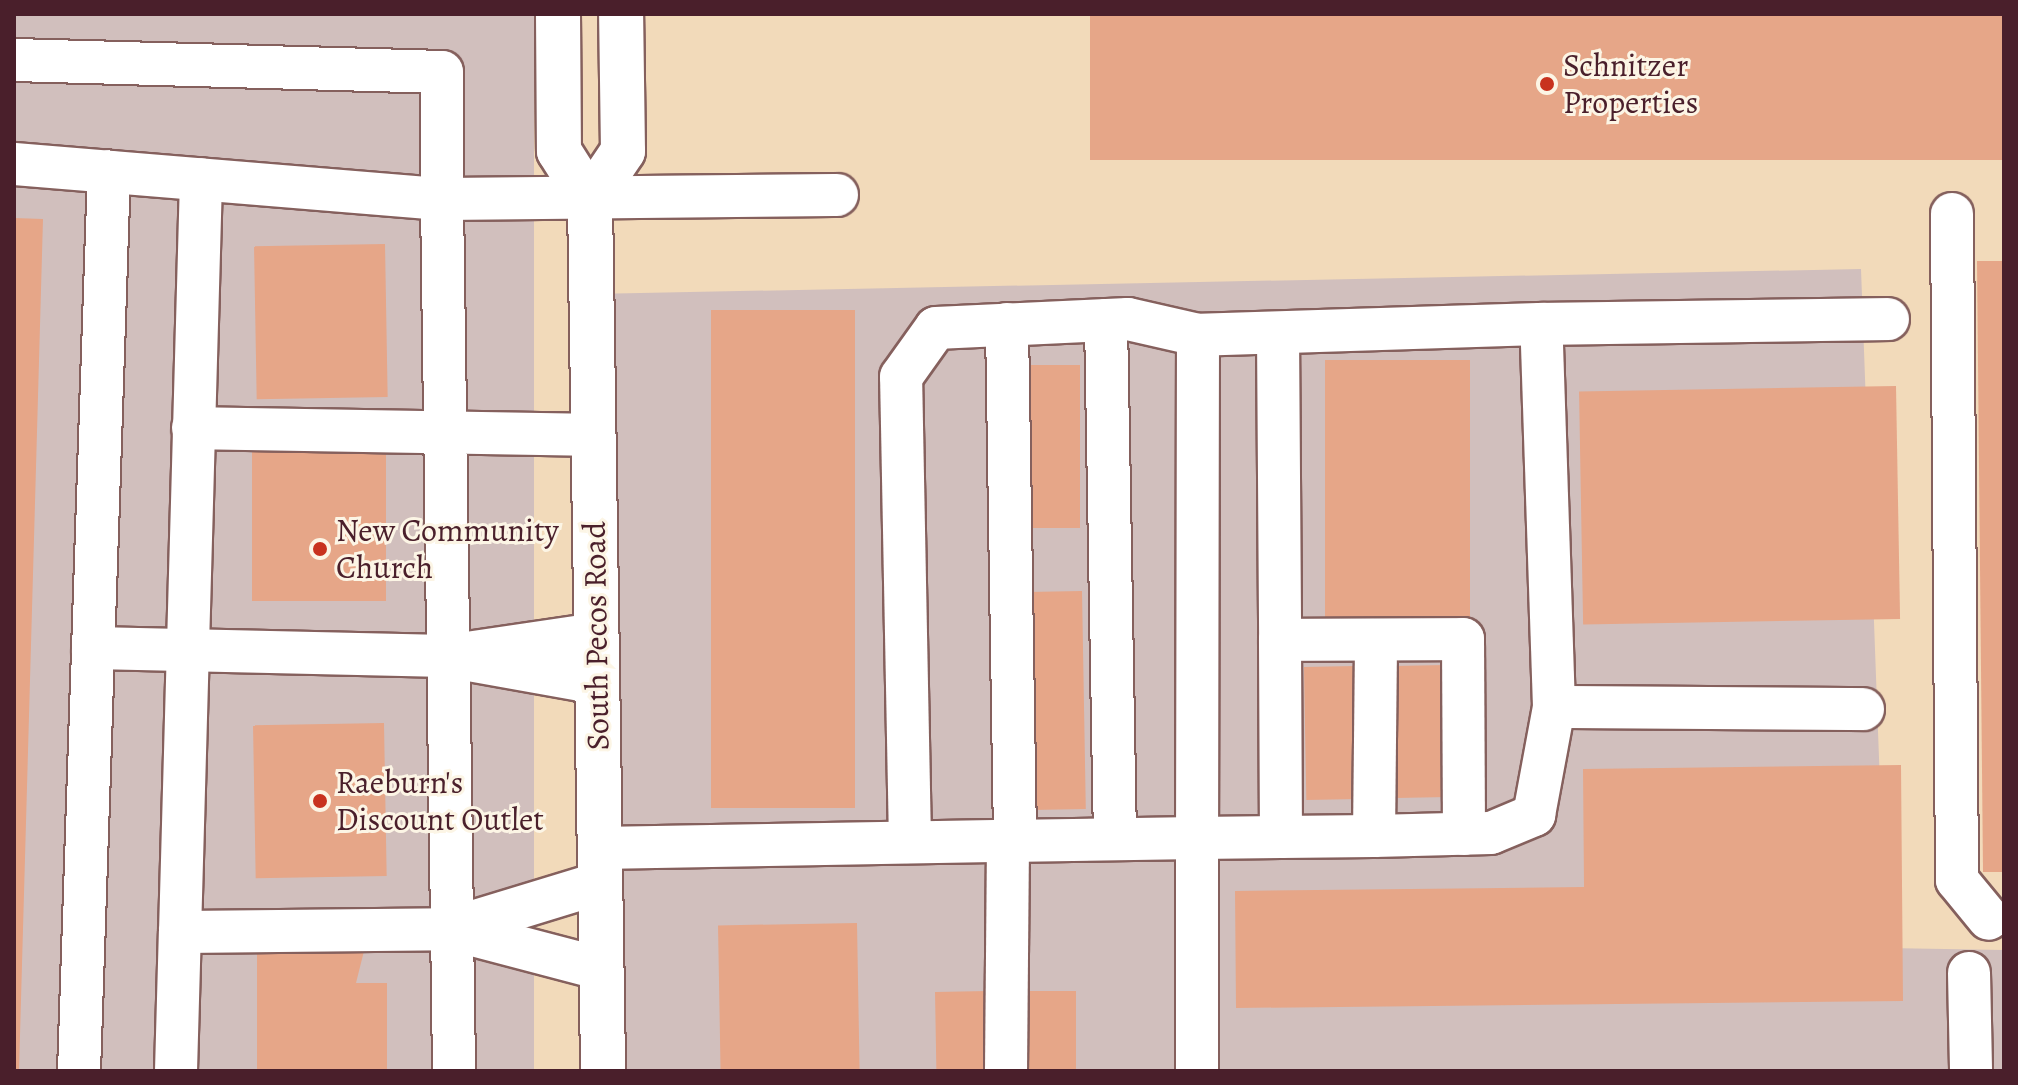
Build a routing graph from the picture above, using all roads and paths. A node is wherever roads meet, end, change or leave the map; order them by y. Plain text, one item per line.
1 (558, 14) edge
2 (621, 14) edge
3 (14, 60) edge
4 (14, 164) edge
5 (109, 172) junction
6 (201, 179) junction
7 (837, 195) dead end
8 (442, 199) junction
9 (590, 200) junction
10 (1952, 214) dead end
11 (1888, 319) dead end
12 (1106, 320) junction
13 (1007, 324) junction
14 (1541, 324) junction
15 (1278, 333) junction
16 (1198, 335) junction
17 (193, 428) junction
18 (444, 432) junction
19 (593, 435) junction
20 (596, 634) junction
21 (1280, 640) junction
22 (1376, 640) junction
23 (93, 648) junction
24 (187, 652) junction
25 (447, 656) junction
26 (597, 683) junction
27 (1554, 707) junction
28 (1863, 709) dead end
29 (1464, 834) junction
30 (1374, 836) junction
31 (1281, 837) junction
32 (1197, 838) junction
33 (1115, 839) junction
34 (1012, 841) junction
35 (910, 842) junction
36 (600, 866) junction
37 (1989, 919) dead end
38 (450, 929) junction
39 (180, 932) junction
40 (602, 969) junction
41 (1969, 973) dead end
42 (79, 1071) edge
43 (176, 1071) edge
44 (454, 1071) edge
45 (603, 1071) edge
46 (1006, 1071) edge
47 (1197, 1071) edge
48 (1969, 1071) edge
49 (2004, 1071) edge

1 - 9 main road
2 - 9 main road
3 - 8 lane
4 - 5 lane
5 - 6 lane
5 - 23 lane
6 - 8 lane
6 - 17 lane
7 - 9 lane
8 - 9 lane
8 - 18 lane
9 - 19 main road, South Pecos Road
10 - 37 lane
11 - 14 lane
12 - 13 lane
12 - 16 lane
12 - 33 lane
13 - 34 lane
13 - 35 lane
14 - 15 lane
14 - 27 lane
15 - 16 lane
15 - 21 lane
16 - 32 lane
17 - 18 lane
17 - 24 lane
18 - 19 lane
18 - 25 lane
19 - 20 main road, South Pecos Road
20 - 25 lane
20 - 26 main road, South Pecos Road
21 - 22 lane
21 - 31 lane
22 - 29 lane
22 - 30 lane
23 - 24 lane
23 - 42 lane
24 - 25 lane
24 - 39 lane
25 - 26 lane
25 - 38 lane
26 - 36 main road, South Pecos Road
27 - 28 lane
27 - 29 lane
29 - 30 lane
30 - 31 lane
31 - 32 lane
32 - 33 lane
32 - 47 lane
33 - 34 lane
34 - 35 lane
34 - 46 lane
35 - 36 lane
36 - 38 lane
36 - 40 main road, South Pecos Road
38 - 39 lane
38 - 40 lane
38 - 44 lane
39 - 43 lane
40 - 45 main road, South Pecos Road
41 - 48 lane
48 - 49 lane

